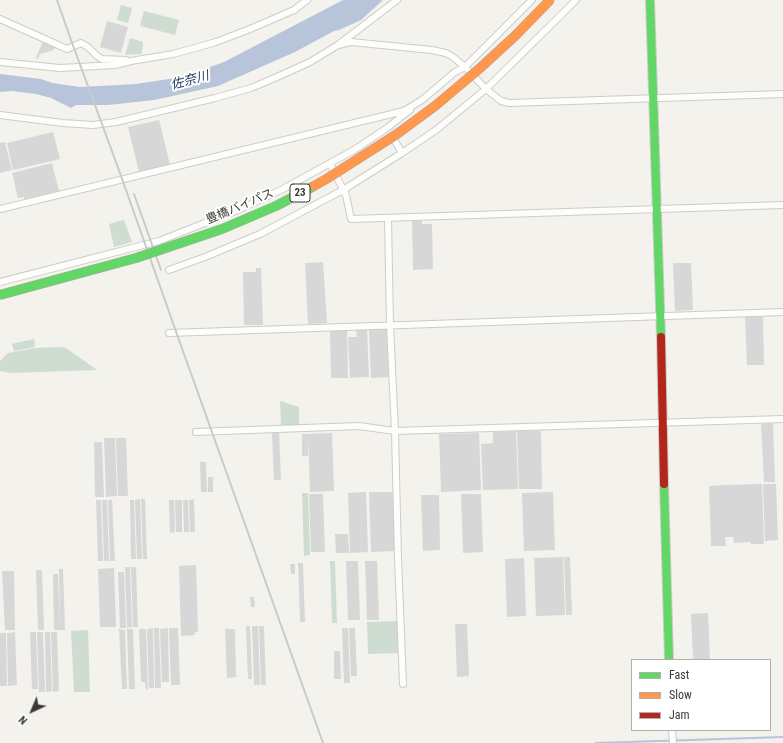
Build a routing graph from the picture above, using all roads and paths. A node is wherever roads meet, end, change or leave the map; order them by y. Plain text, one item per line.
1 (296, 0) edge
2 (308, 0) edge
3 (397, 0) edge
4 (532, 0) edge
5 (543, 0) edge
6 (550, 0) edge
7 (576, 0) edge
8 (650, 0) edge
9 (294, 10) junction
10 (0, 19) edge
11 (338, 45) junction
12 (132, 61) junction
13 (0, 62) edge
14 (465, 67) junction
15 (486, 89) junction
16 (783, 94) edge
17 (653, 99) junction
18 (422, 100) junction
19 (0, 116) edge
20 (387, 128) junction
21 (402, 153) junction
22 (330, 164) junction
23 (343, 190) junction
24 (783, 205) edge
25 (0, 209) edge
26 (657, 209) junction
27 (388, 218) junction
28 (169, 270) dead end
29 (0, 282) edge
30 (0, 290) edge
31 (0, 295) edge
32 (783, 312) edge
33 (660, 315) junction
34 (390, 325) junction
35 (169, 333) dead end
36 (783, 419) edge
37 (663, 423) junction
38 (395, 431) junction
39 (196, 432) dead end
40 (670, 659) edge
41 (403, 684) dead end
42 (672, 731) edge
43 (673, 743) edge

1 - 9 street
2 - 9 street
3 - 11 street
4 - 14 street
5 - 30 main road, 豊橋バイパス / 23
6 - 31 main road, 豊橋バイパス / 23, bridge
7 - 15 street
8 - 17 main road
9 - 12 street
10 - 12 street
11 - 14 street
11 - 19 street
12 - 13 street
14 - 15 street
14 - 18 street
15 - 17 street
15 - 21 street
16 - 17 street
17 - 26 main road
18 - 20 street
18 - 25 street
20 - 21 street
20 - 22 street
21 - 23 street
22 - 23 street
22 - 29 street
23 - 27 street
23 - 28 street
24 - 26 street
26 - 27 street
26 - 33 main road
27 - 34 street
32 - 33 street
33 - 34 street
33 - 37 main road
34 - 35 street
34 - 38 street
36 - 37 street
37 - 38 street
37 - 40 main road
38 - 39 street
38 - 41 street
42 - 43 street

